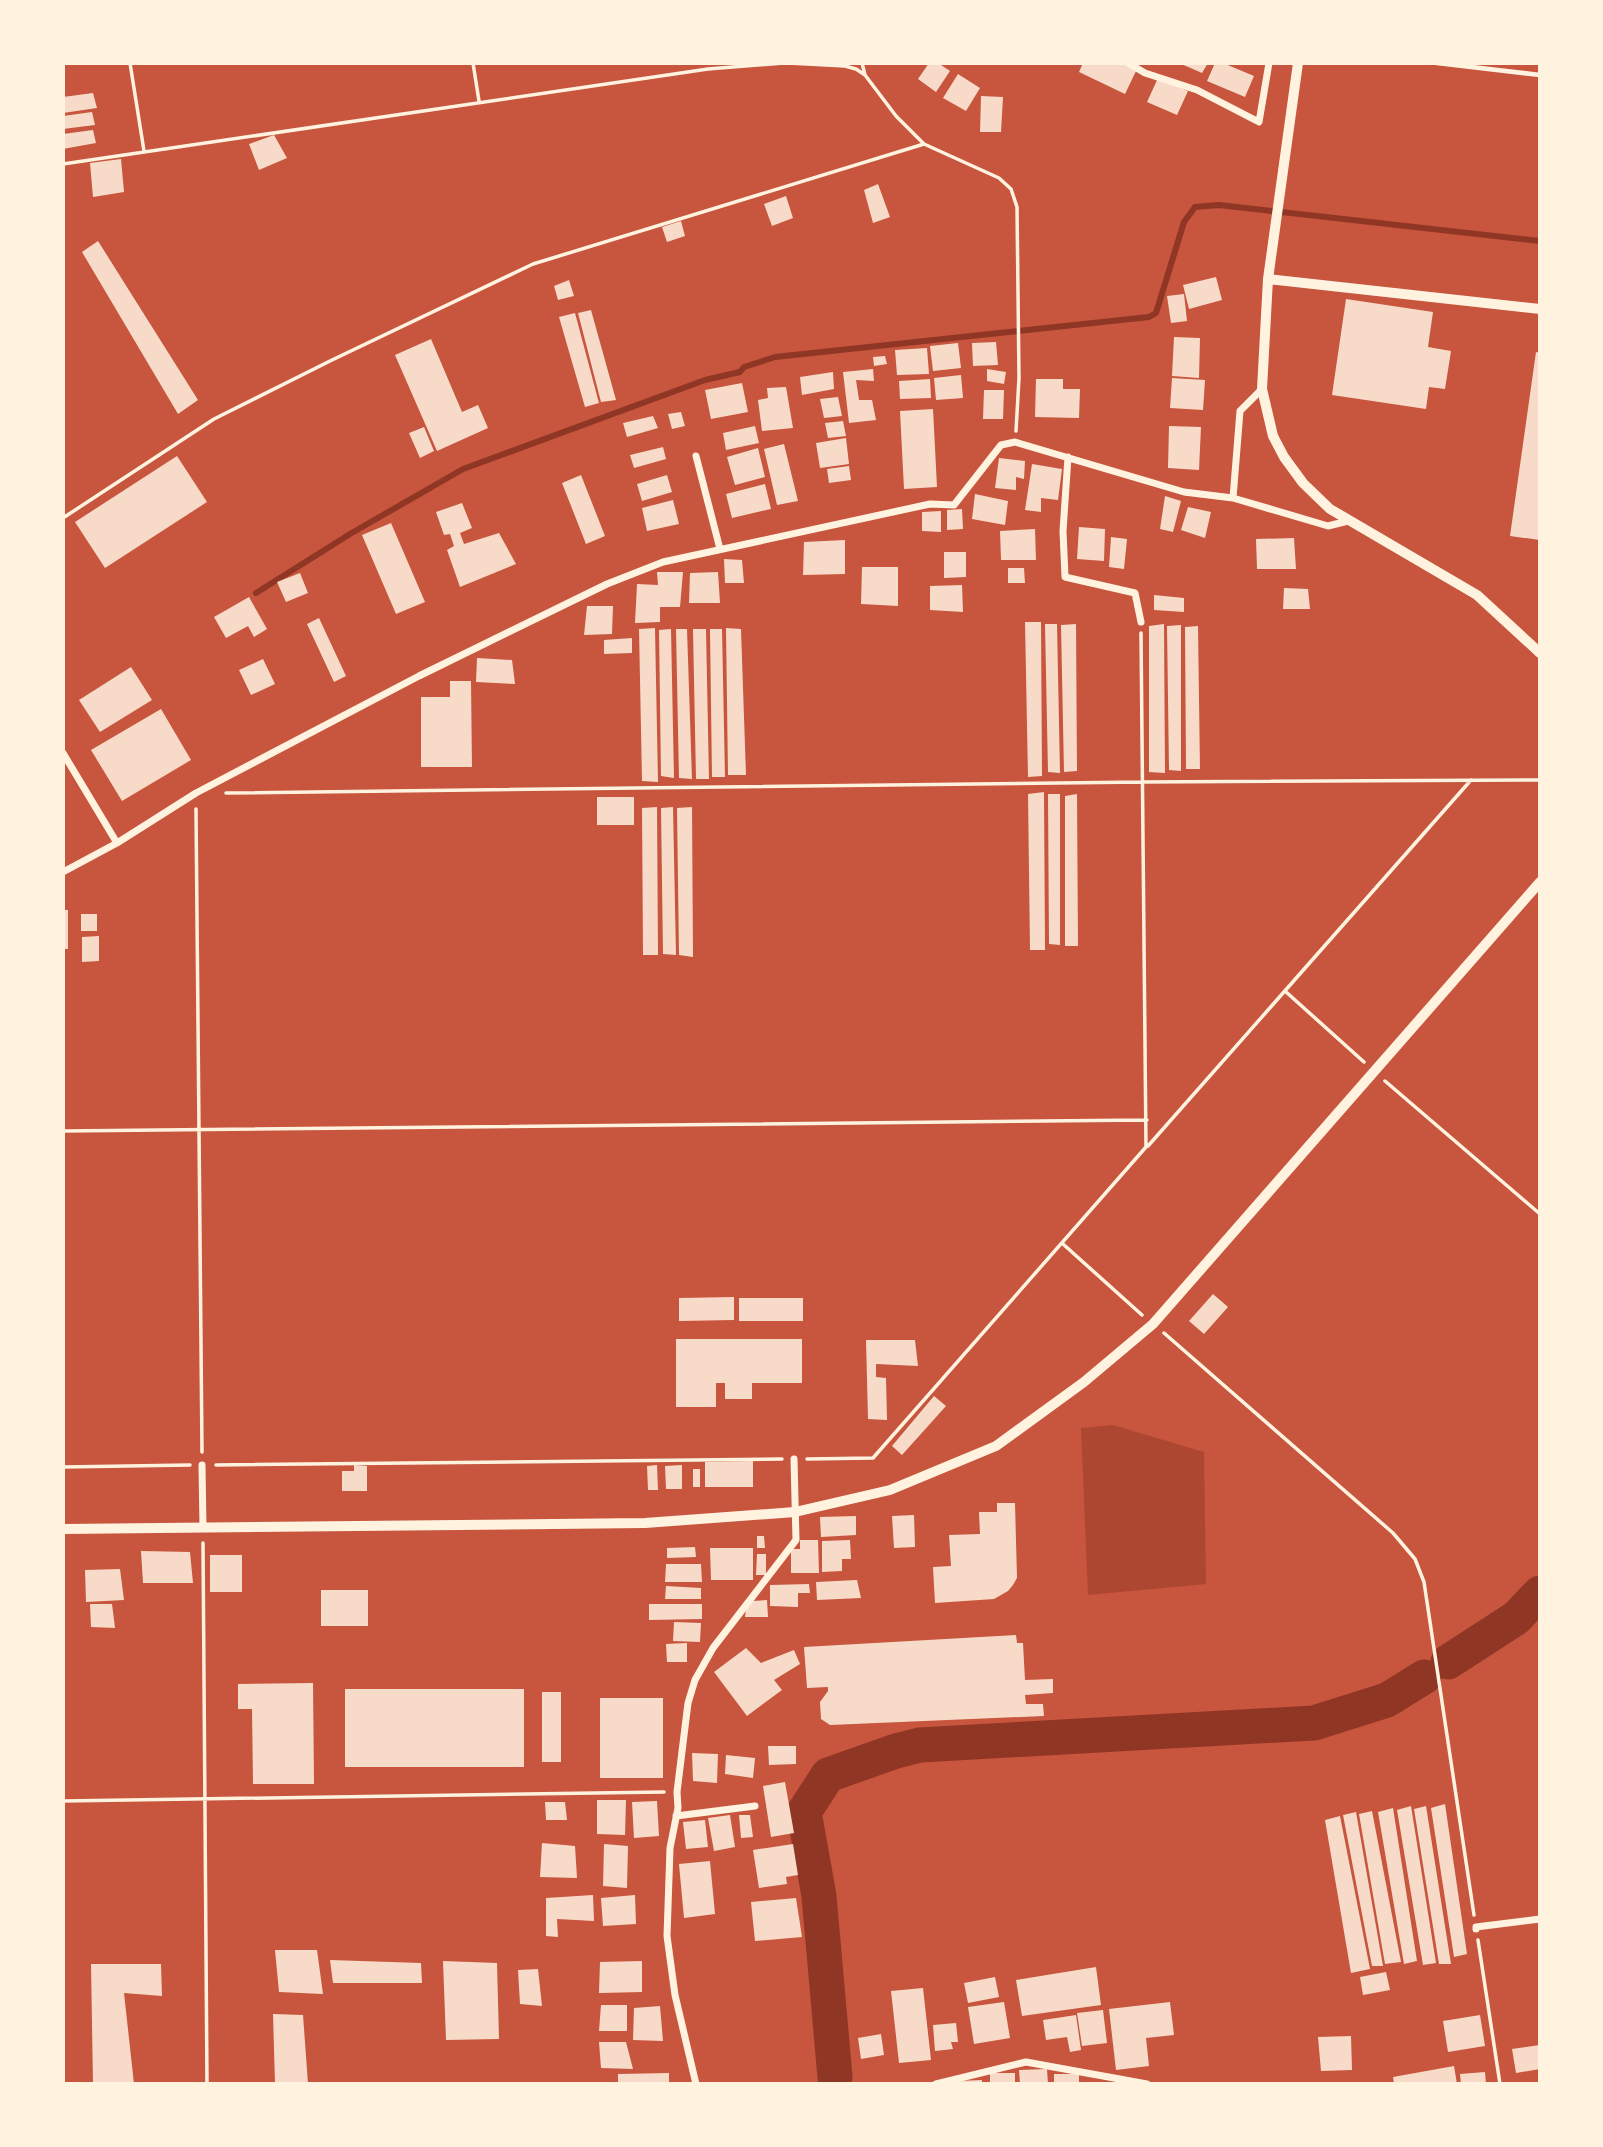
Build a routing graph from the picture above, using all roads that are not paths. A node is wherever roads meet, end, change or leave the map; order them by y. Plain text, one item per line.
1 (1128, 63) edge
2 (1269, 63) edge
3 (1298, 63) edge
4 (1437, 63) edge
5 (1540, 75) edge
6 (1268, 279) junction
7 (1540, 309) edge
8 (1262, 389) junction
9 (696, 456) dead end
10 (1068, 457) junction
11 (1233, 498) junction
12 (1348, 521) junction
13 (720, 549) junction
14 (1141, 622) road end
15 (1540, 653) edge
16 (63, 753) edge
17 (117, 842) junction
18 (63, 872) edge
19 (1540, 882) edge
20 (794, 1459) road end
21 (202, 1465) road end
22 (795, 1512) junction
23 (203, 1527) junction
24 (63, 1529) edge
25 (755, 1806) dead end
26 (676, 1816) junction
27 (1540, 1919) edge
28 (1476, 1928) road end
29 (696, 2084) edge
30 (936, 2084) edge
31 (1147, 2084) edge

1 - 2 street
3 - 6 street
4 - 5 lane
6 - 7 street
6 - 8 street
8 - 11 street
8 - 12 street
9 - 13 street
10 - 11 street
10 - 13 street
10 - 14 street
11 - 12 street
12 - 15 street
13 - 17 street
16 - 17 street
17 - 18 street
19 - 22 street
20 - 22 street
21 - 23 street
22 - 23 street
22 - 26 street
23 - 24 street
25 - 26 street
26 - 29 street
27 - 28 street
30 - 31 street

